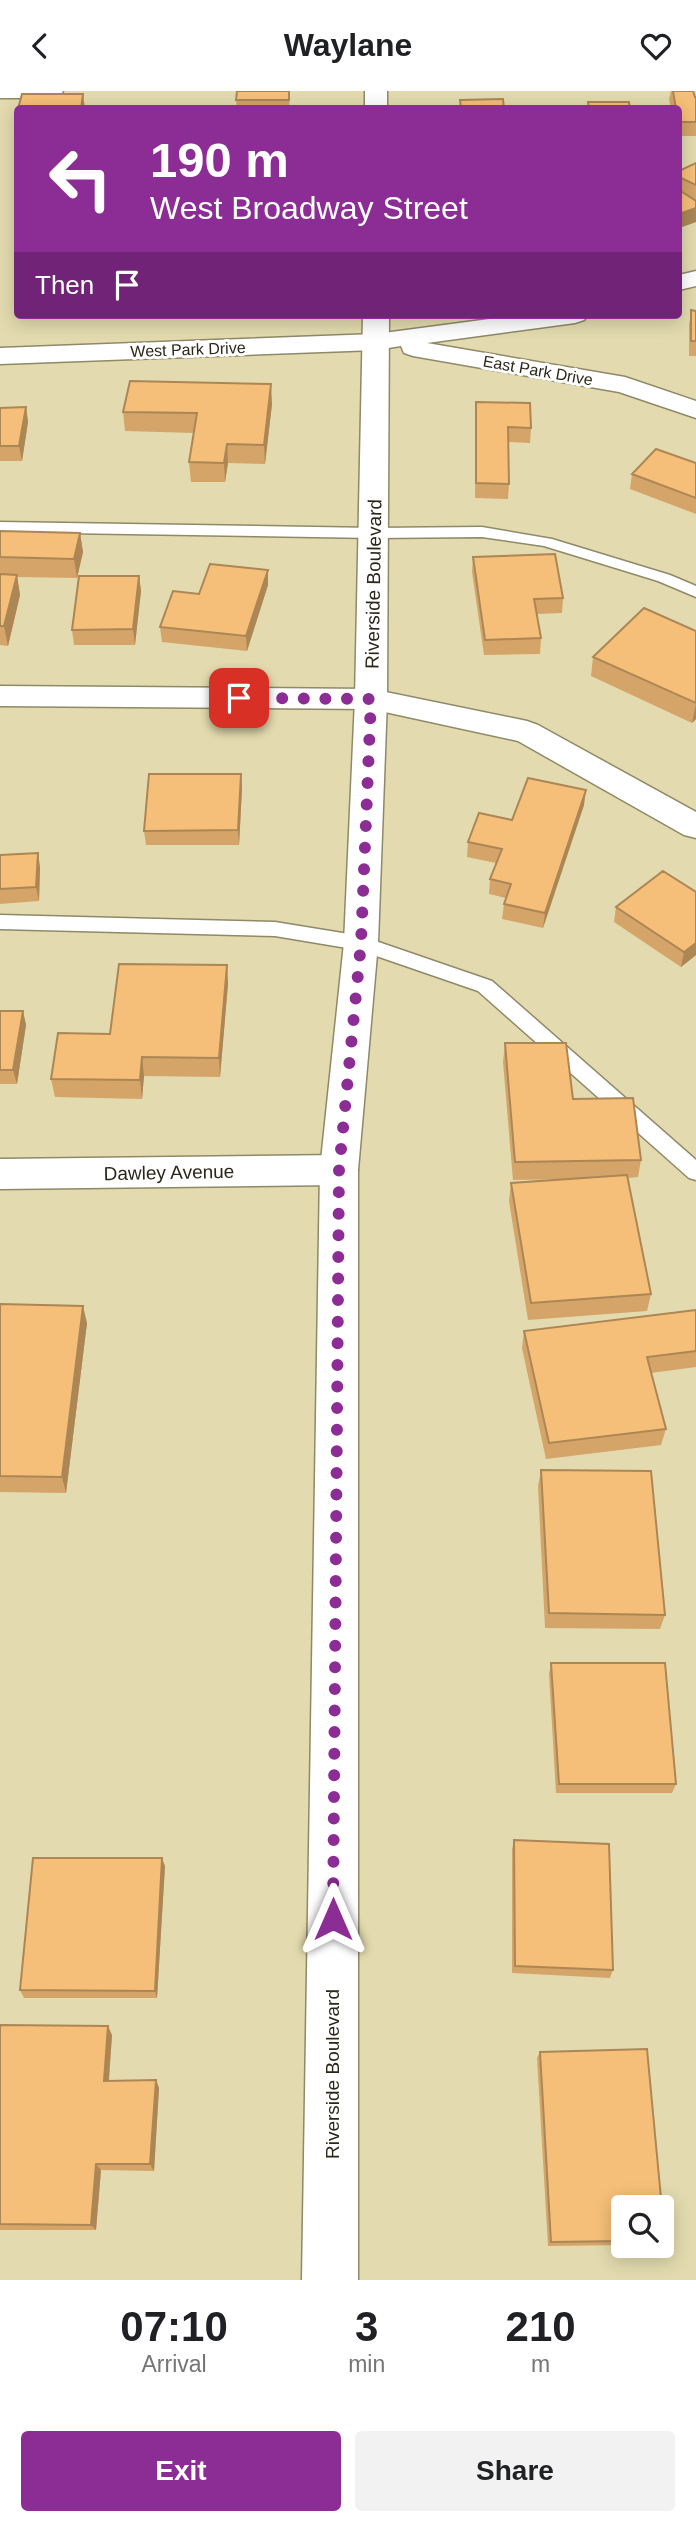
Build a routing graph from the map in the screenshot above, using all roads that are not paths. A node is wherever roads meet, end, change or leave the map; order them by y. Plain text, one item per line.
1 (0, 91) edge
2 (52, 91) edge
3 (514, 319) edge
4 (376, 328) edge
5 (0, 356) edge
6 (696, 410) edge
7 (0, 527) edge
8 (374, 533) junction
9 (696, 592) edge
10 (0, 696) edge
11 (371, 699) junction
12 (696, 827) edge
13 (0, 922) edge
14 (361, 943) junction
15 (339, 1170) junction
16 (696, 1172) edge
17 (0, 1174) edge
18 (330, 2280) edge

1 - 2 street
3 - 4 street
4 - 5 street, West Park Drive
4 - 6 street, East Park Drive
4 - 8 street, Riverside Boulevard
7 - 8 lane
8 - 9 lane
8 - 11 street, Riverside Boulevard
10 - 11 street
11 - 12 street
11 - 14 street, Riverside Boulevard
13 - 14 lane
14 - 15 street, Riverside Boulevard
14 - 16 lane
15 - 17 street, Dawley Avenue
15 - 18 street, Riverside Boulevard

